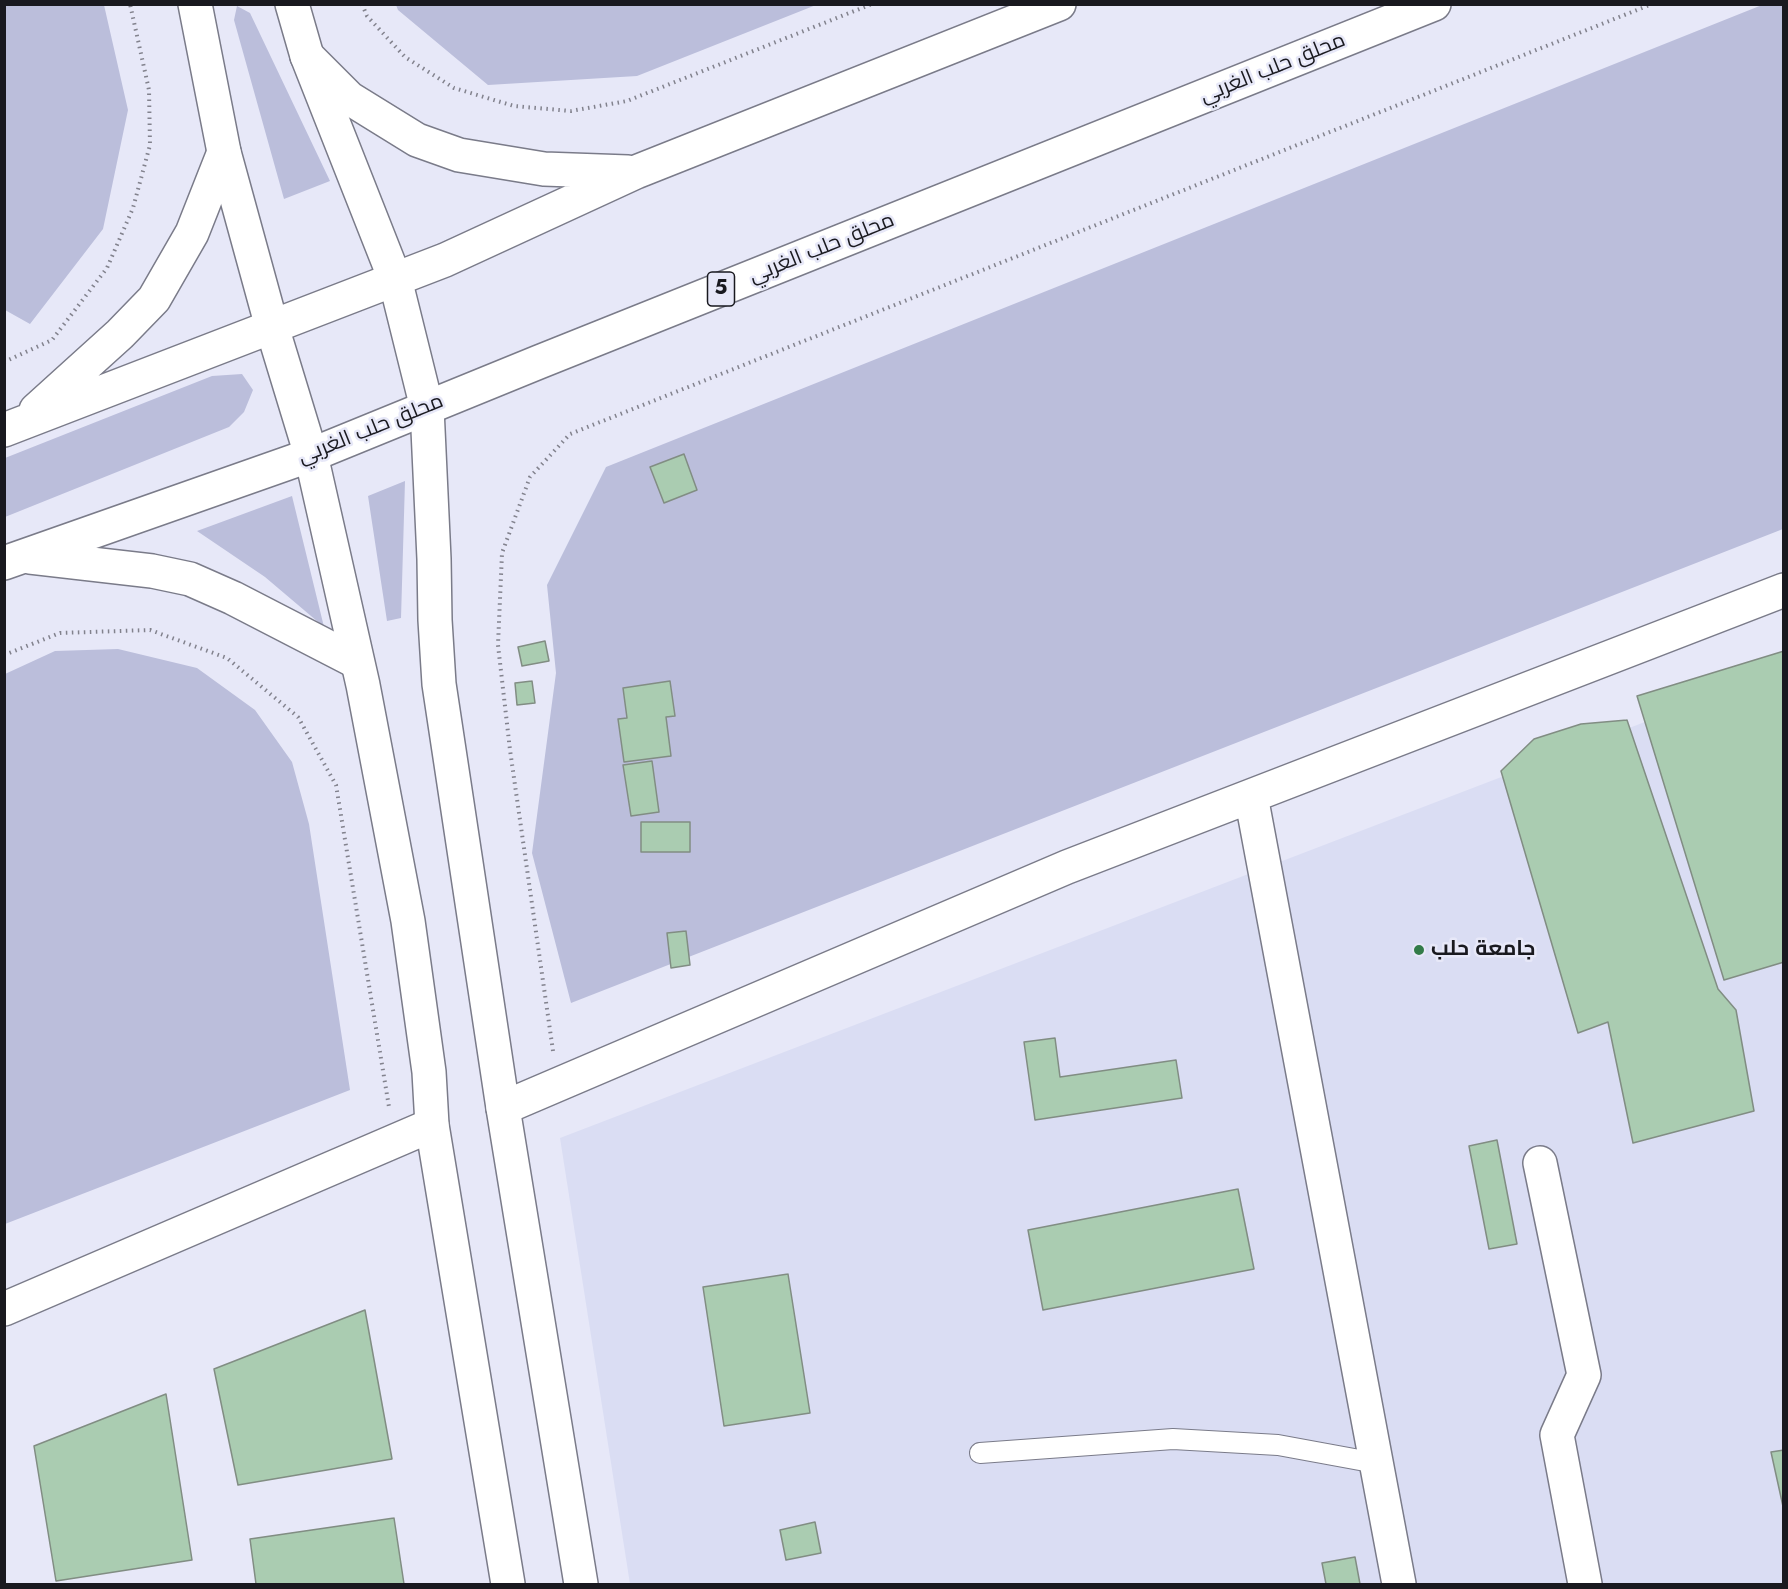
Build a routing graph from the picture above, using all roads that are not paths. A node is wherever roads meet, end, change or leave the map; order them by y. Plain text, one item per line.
1 (195, 4) edge
2 (292, 4) edge
3 (1059, 4) edge
4 (1434, 4) edge
5 (307, 56) junction
6 (224, 152) junction
7 (636, 172) junction
8 (396, 279) junction
9 (272, 327) junction
10 (427, 408) junction
11 (12, 427) edge
12 (311, 455) junction
13 (13, 560) edge
14 (1784, 590) edge
15 (357, 662) junction
16 (1251, 796) junction
17 (503, 1108) junction
18 (432, 1125) junction
19 (1540, 1163) dead end
20 (4, 1309) edge
21 (980, 1453) dead end
22 (1377, 1463) junction
23 (508, 1584) edge
24 (581, 1584) edge
25 (1399, 1584) edge
26 (1585, 1584) edge

1 - 6 main road
2 - 5 main road
3 - 7 main road
4 - 10 main road, محلق حلب الغربي / 5
5 - 7 main road
5 - 8 main road
6 - 9 main road
6 - 11 main road
7 - 8 main road
8 - 9 main road
8 - 10 main road
9 - 11 main road
9 - 12 main road
10 - 12 main road, محلق حلب الغربي / 5
10 - 17 main road
12 - 13 main road, محلق حلب الغربي / 5
12 - 15 main road
13 - 15 main road
14 - 16 main road
15 - 18 main road
16 - 17 main road
16 - 22 main road
17 - 24 main road
18 - 20 main road
18 - 23 main road
19 - 26 main road
21 - 22 lane
22 - 25 main road

